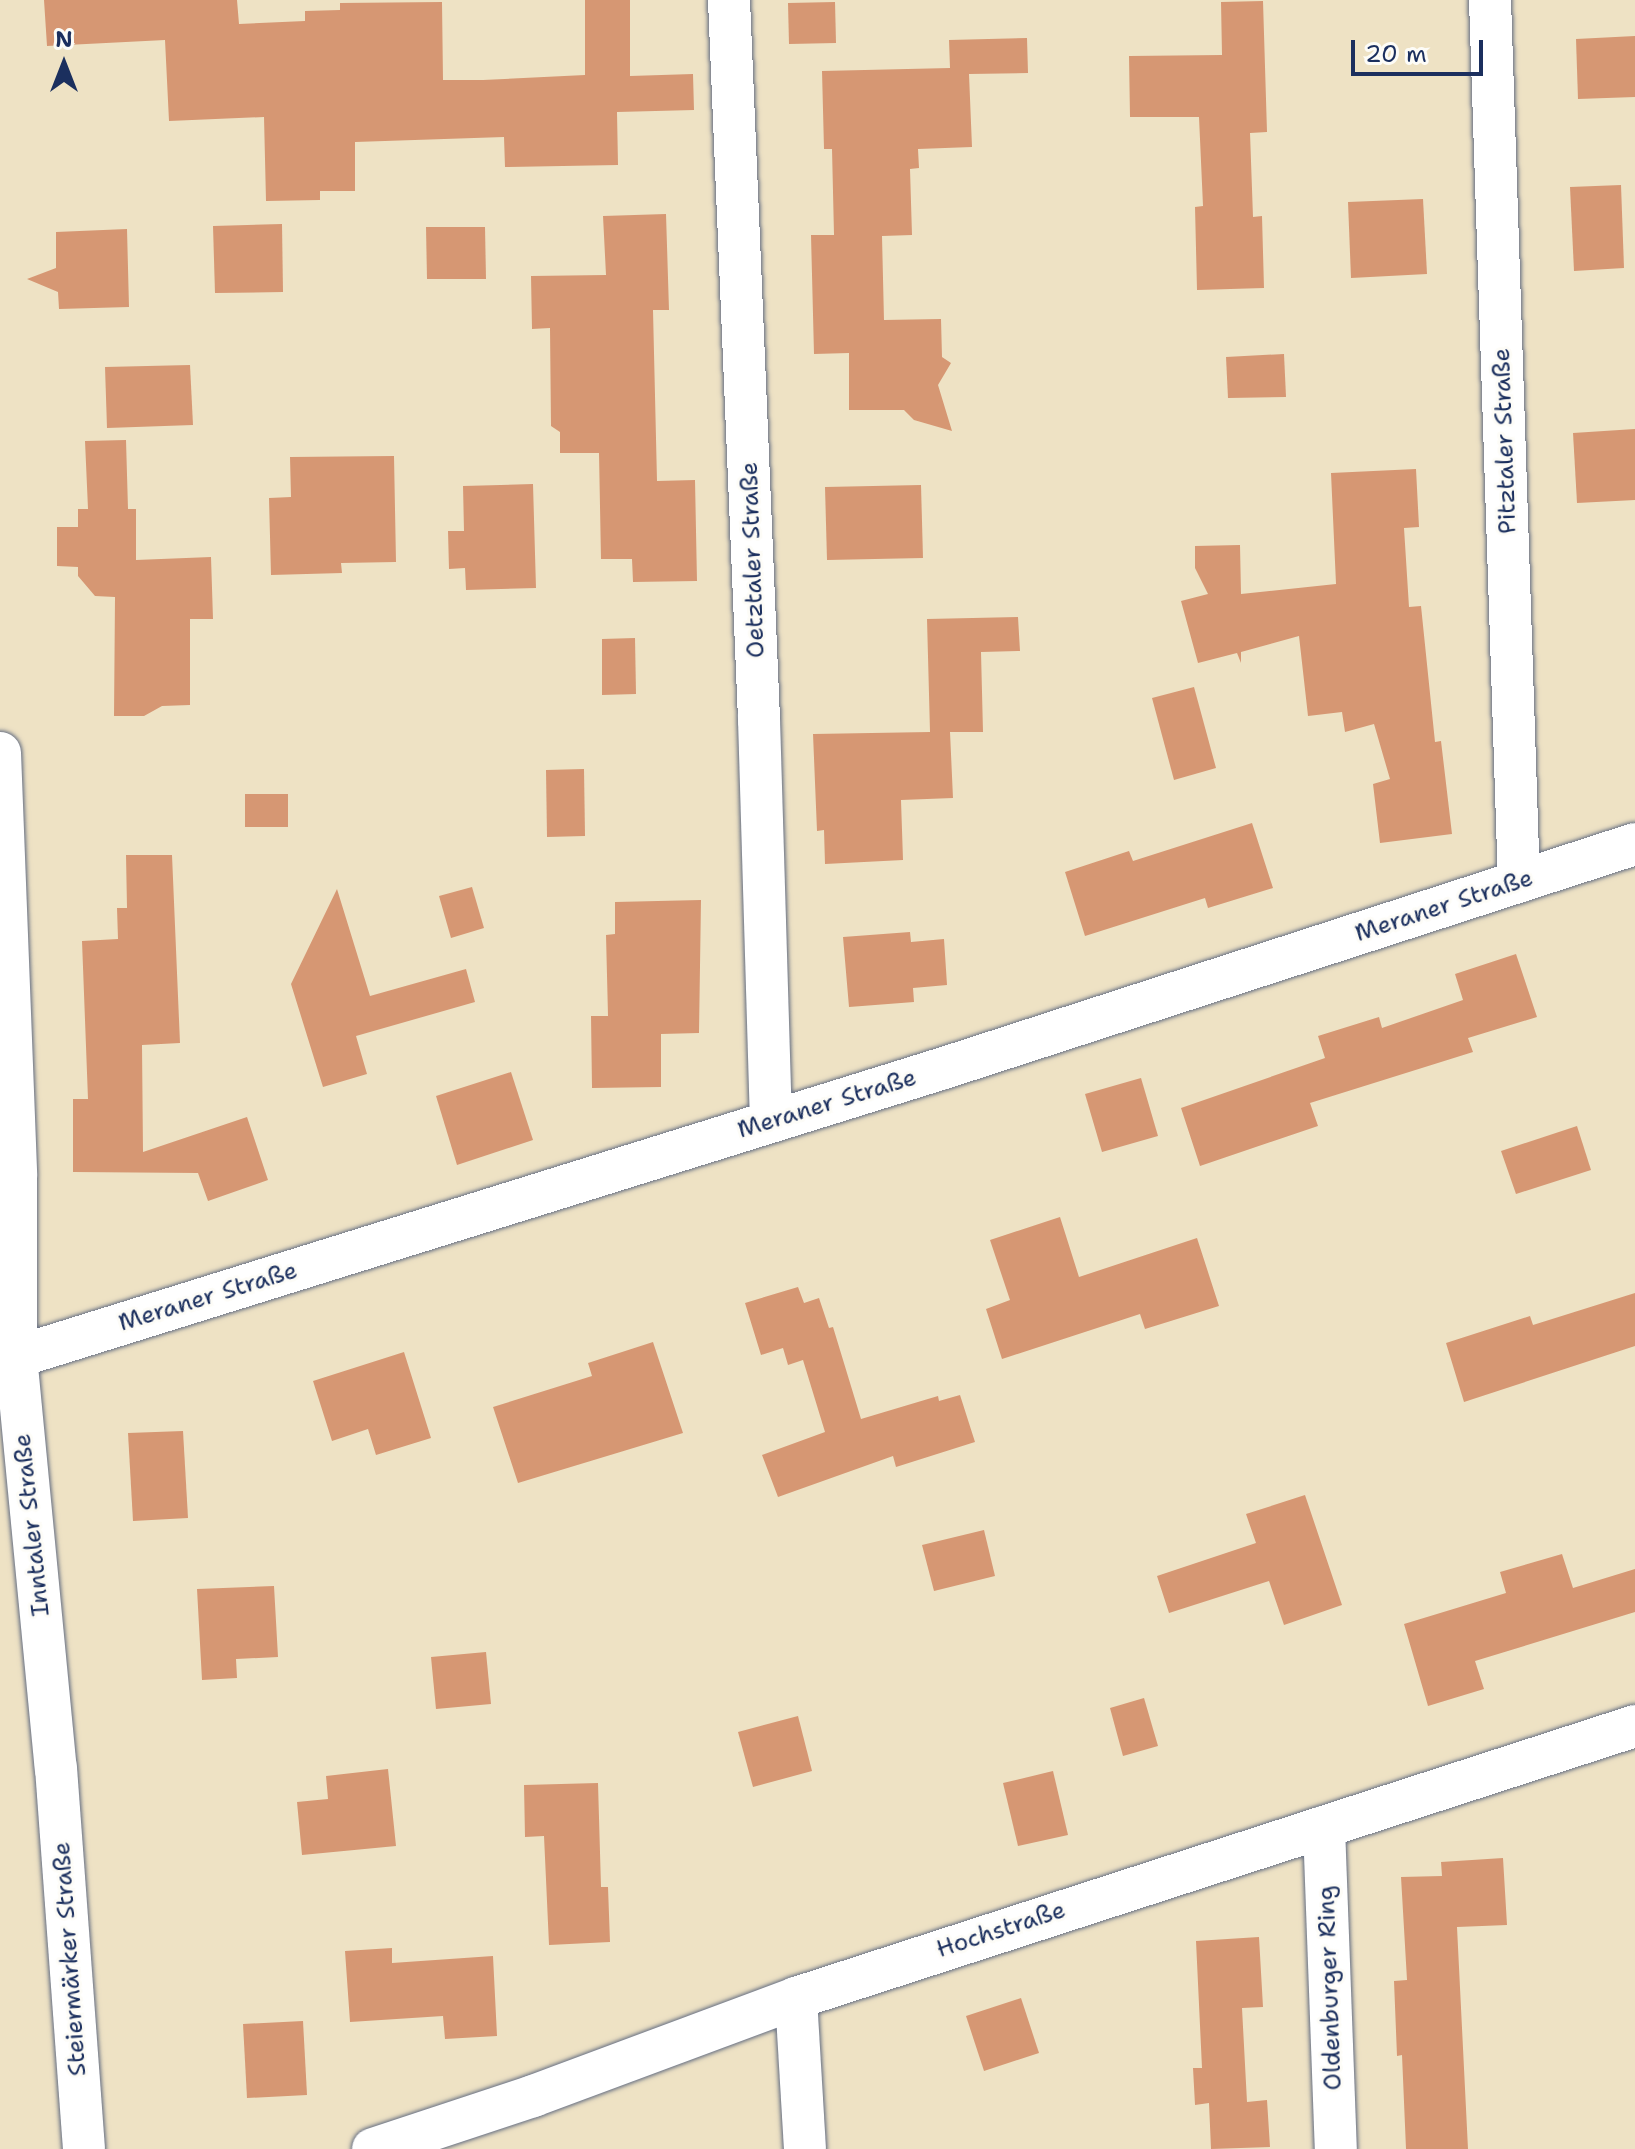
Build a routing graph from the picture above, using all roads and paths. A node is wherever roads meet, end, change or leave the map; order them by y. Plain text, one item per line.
1 (729, 0) edge
2 (1490, 0) edge
3 (0, 753) edge
4 (1635, 844) edge
5 (1519, 882) junction
6 (771, 1121) junction
7 (8, 1359) edge
8 (1635, 1726) edge
9 (56, 1768) joint
10 (1324, 1827) junction
11 (796, 1998) junction
12 (84, 2149) edge
13 (373, 2149) edge
14 (805, 2149) edge
15 (1336, 2149) edge

1 - 6 street, Oetztaler Straße
2 - 5 street, Pitztaler Straße
3 - 7 street, Inntaler Straße
4 - 5 street, Meraner Straße
5 - 6 street, Meraner Straße
6 - 7 street, Meraner Straße
7 - 9 street, Inntaler Straße
8 - 10 street, Hochstraße
9 - 12 street, Steiermärker Straße
10 - 11 street, Hochstraße
10 - 15 street, Oldenburger Ring
11 - 13 street, Hochstraße
11 - 14 street

